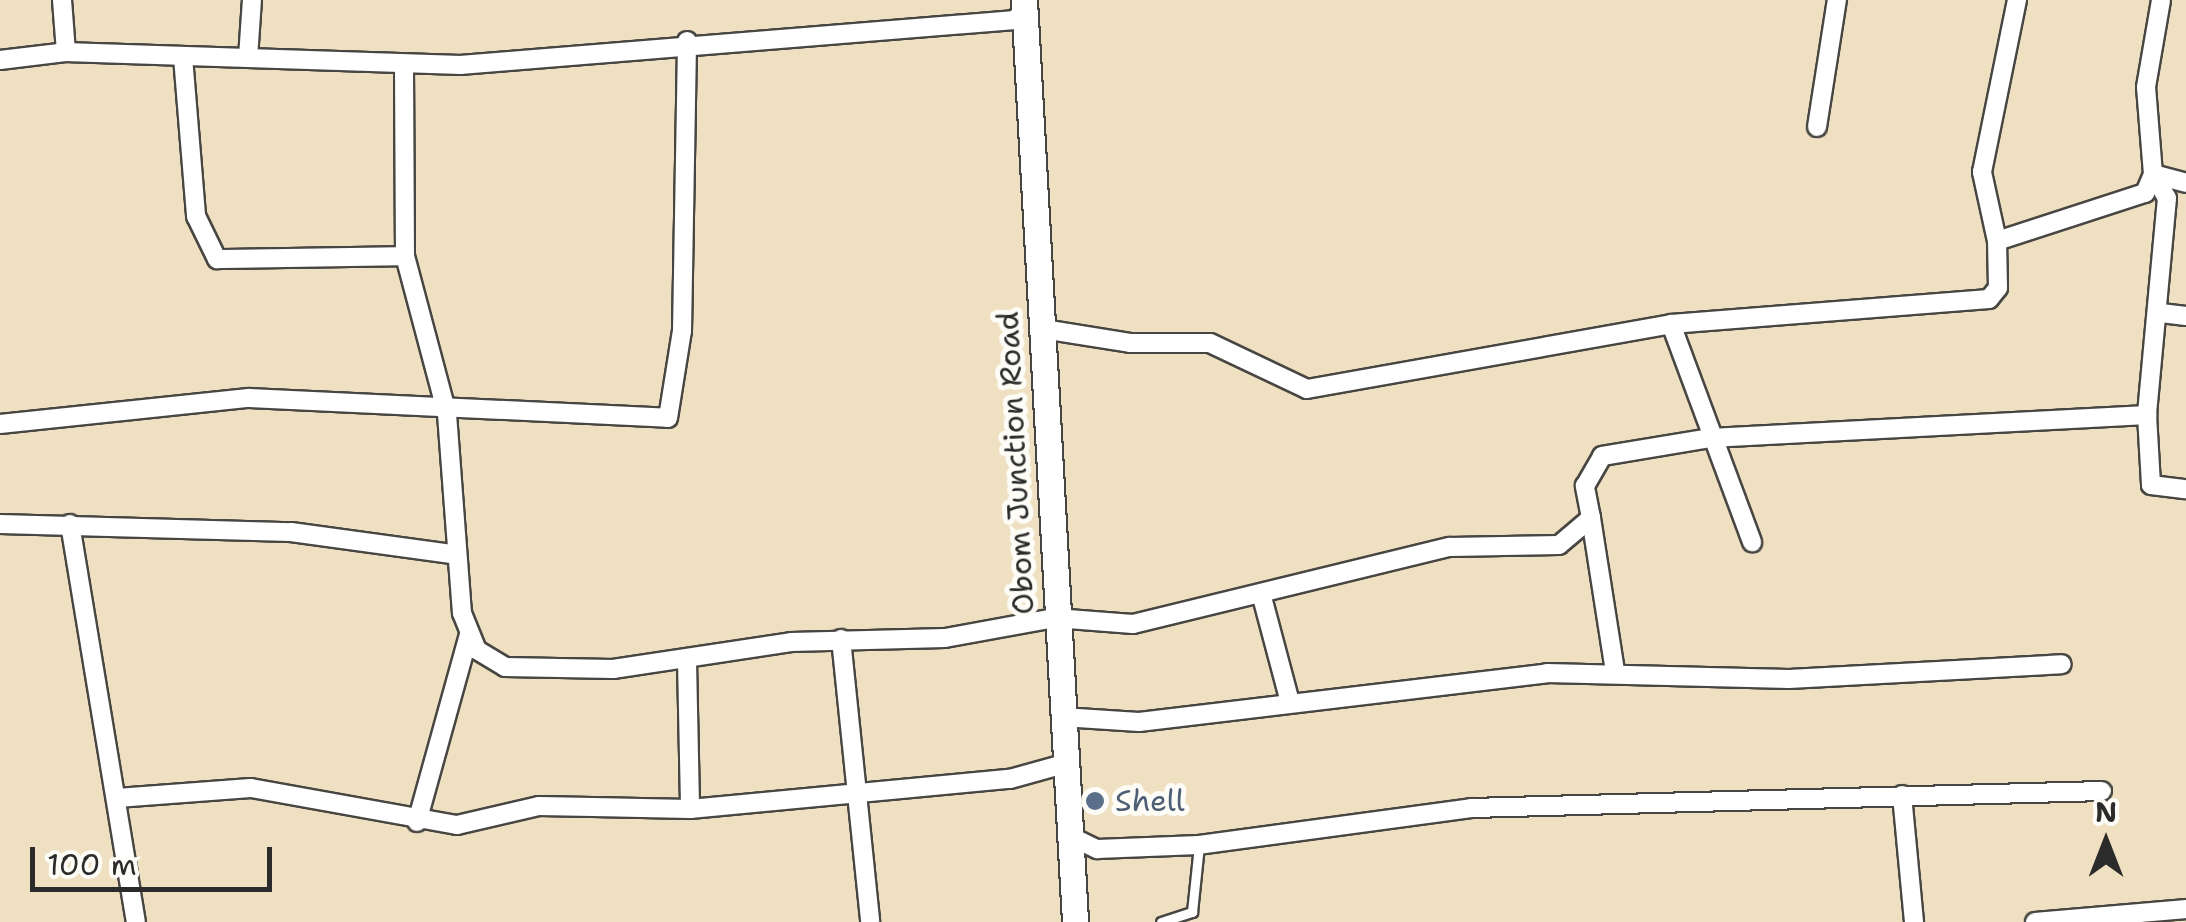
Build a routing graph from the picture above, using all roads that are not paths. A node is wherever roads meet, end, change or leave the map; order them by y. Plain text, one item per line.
1 (62, 0) edge
2 (252, 0) edge
3 (1836, 0) edge
4 (2016, 0) edge
5 (2161, 0) edge
6 (1024, 4) edge
7 (687, 42) junction
8 (66, 52) junction
9 (182, 57) junction
10 (248, 58) junction
11 (0, 60) edge
12 (404, 66) junction
13 (1817, 127) dead end
14 (2153, 174) junction
15 (2186, 183) edge
16 (1998, 241) junction
17 (405, 256) junction
18 (2161, 314) junction
19 (2186, 316) edge
20 (1671, 324) junction
21 (1042, 329) junction
22 (447, 414) junction
23 (2148, 414) junction
24 (0, 424) edge
25 (1710, 438) junction
26 (2186, 489) edge
27 (1591, 518) junction
28 (0, 524) edge
29 (70, 524) junction
30 (1752, 542) dead end
31 (452, 554) junction
32 (1262, 597) junction
33 (1056, 618) junction
34 (470, 633) junction
35 (841, 639) junction
36 (688, 661) junction
37 (2062, 664) dead end
38 (1615, 672) junction
39 (1290, 702) junction
40 (1062, 717) junction
41 (1064, 764) junction
42 (855, 791) junction
43 (2102, 791) dead end
44 (1902, 795) junction
45 (117, 798) junction
46 (690, 809) junction
47 (417, 822) junction
48 (1072, 837) junction
49 (1199, 845) junction
50 (2186, 908) edge
51 (1068, 920) edge
52 (136, 922) edge
53 (870, 922) edge
54 (1162, 922) edge
55 (1914, 922) edge
56 (2035, 922) edge

1 - 8 street
2 - 10 street
3 - 13 street
4 - 16 street
5 - 14 street
6 - 7 street
6 - 21 main road, Obom Junction Road
7 - 12 street
7 - 22 street
8 - 9 street
8 - 11 street
9 - 10 street
9 - 17 street
10 - 12 street
12 - 17 street
14 - 15 street
14 - 16 street
14 - 18 street
16 - 20 street
17 - 22 street
18 - 19 street
18 - 23 street
20 - 21 street
20 - 25 street
21 - 33 main road, Obom Junction Road
22 - 24 street
22 - 31 street
23 - 25 street
23 - 26 street
25 - 27 street
25 - 30 street
27 - 32 street
27 - 38 street
28 - 29 street
29 - 31 street
29 - 45 street
31 - 34 street
32 - 33 street
32 - 39 street
33 - 35 street
33 - 40 main road, Obom Junction Road
34 - 36 street
34 - 47 street
35 - 36 street
35 - 42 street
36 - 46 street
37 - 38 street
38 - 39 street
39 - 40 street
40 - 41 main road, Obom Junction Road
41 - 42 street
41 - 48 main road, Obom Junction Road
42 - 46 street
42 - 53 street
43 - 44 street
44 - 49 street
44 - 55 street
45 - 47 street
45 - 52 street
46 - 47 street
48 - 49 street
48 - 51 main road, Obom Junction Road
49 - 54 lane
50 - 56 street

